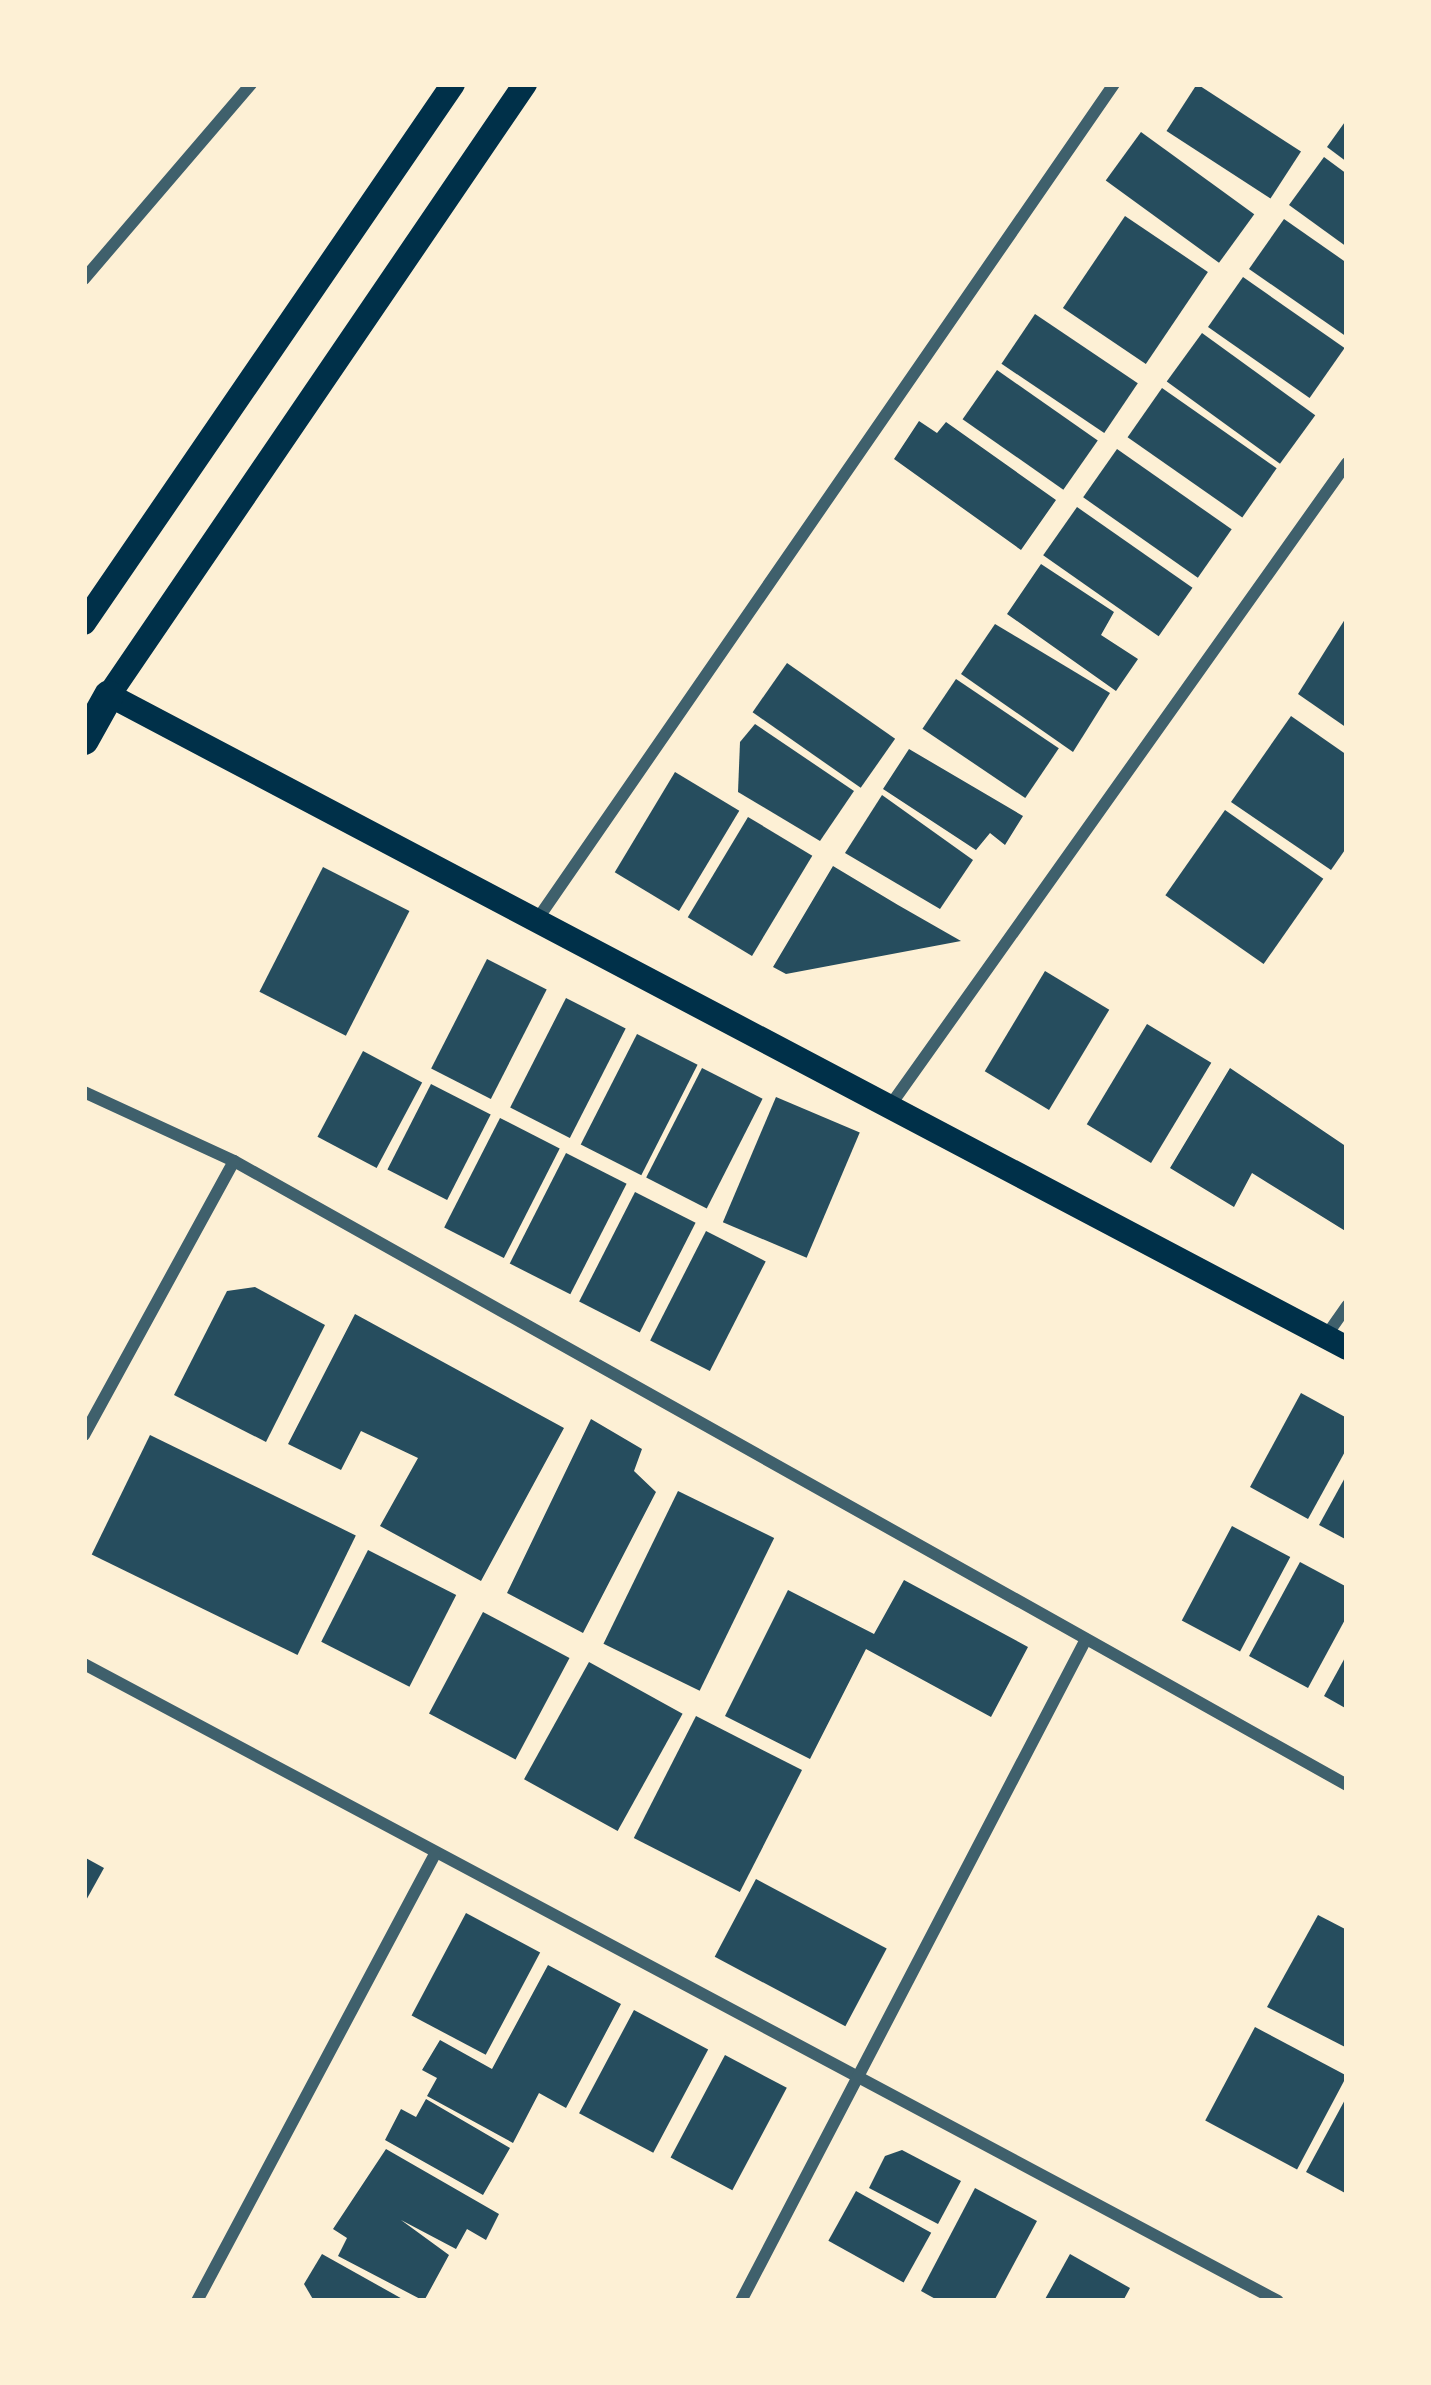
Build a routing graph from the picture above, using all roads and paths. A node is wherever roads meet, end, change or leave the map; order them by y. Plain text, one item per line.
1 (251, 84) edge
2 (453, 84) edge
3 (525, 84) edge
4 (1114, 84) edge
5 (84, 279) edge
6 (1347, 463) edge
7 (84, 623) edge
8 (109, 694) junction
9 (84, 740) edge
10 (541, 914) junction
11 (84, 1092) edge
12 (892, 1103) junction
13 (234, 1161) junction
14 (1347, 1306) edge
15 (1336, 1342) edge
16 (84, 1436) edge
17 (1084, 1641) junction
18 (84, 1664) edge
19 (1347, 1785) edge
20 (434, 1854) junction
21 (856, 2082) junction
22 (196, 2301) edge
23 (741, 2301) edge
24 (1278, 2301) edge

1 - 5 street
2 - 7 main road
3 - 8 main road
4 - 10 street
6 - 12 street
8 - 9 main road
8 - 10 main road
10 - 12 main road
11 - 13 street
12 - 15 main road
13 - 16 street
13 - 17 street
14 - 15 street
17 - 19 street
17 - 21 street
18 - 20 street
20 - 21 street
20 - 22 street
21 - 23 street
21 - 24 street

